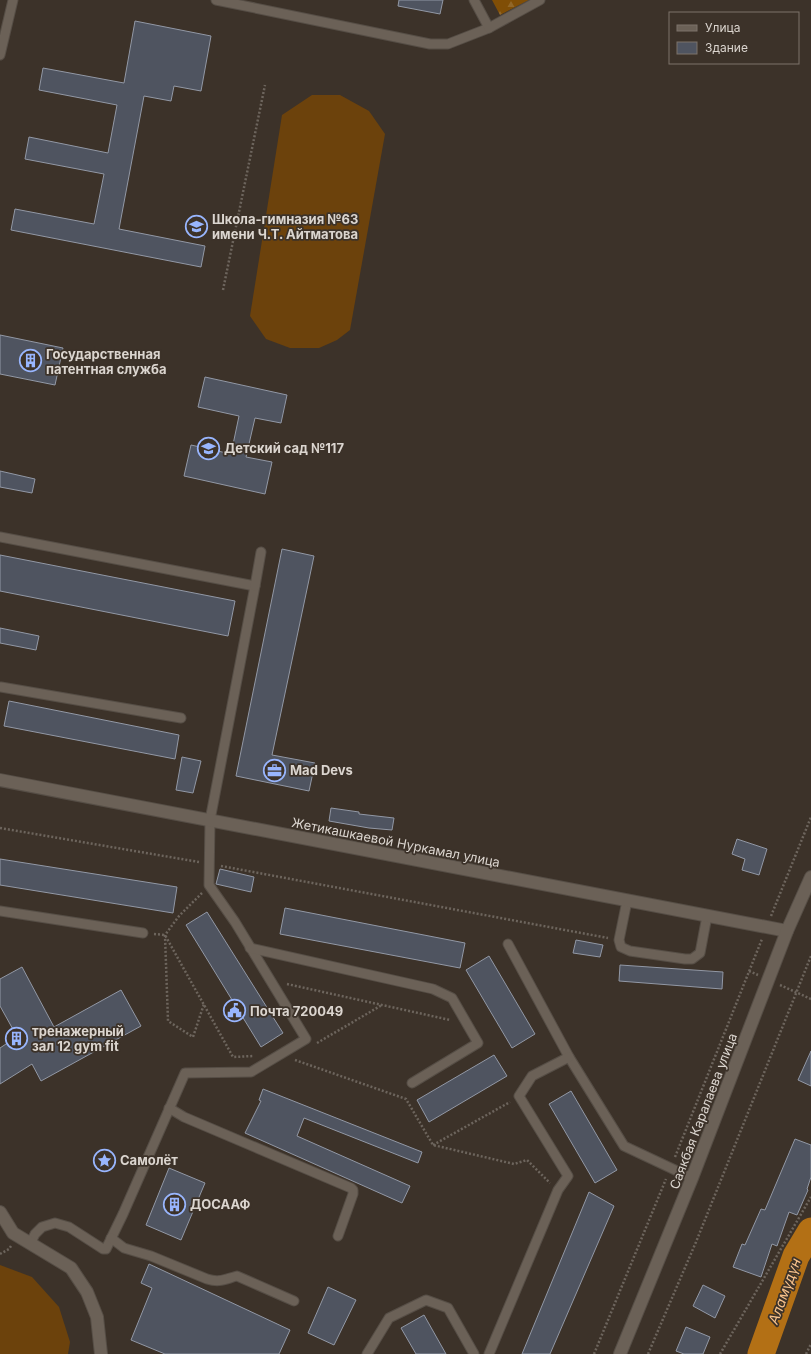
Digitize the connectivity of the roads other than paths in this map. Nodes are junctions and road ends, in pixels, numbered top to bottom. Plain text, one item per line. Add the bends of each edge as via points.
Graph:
1 (13, 0) edge
2 (216, 0) edge
3 (474, 0) edge
4 (540, 0) edge
5 (243, 3) edge
6 (489, 28) junction
7 (0, 55) edge
8 (0, 537) edge
9 (261, 552) dead end
10 (255, 586) junction
11 (0, 689) edge
12 (181, 718) dead end
13 (0, 780) edge
14 (210, 820) junction
15 (811, 877) edge
16 (627, 901) junction
17 (0, 911) edge
18 (707, 916) junction
19 (787, 931) junction
20 (143, 933) road end
21 (508, 944) dead end
22 (250, 948) junction
23 (569, 1057) junction
24 (412, 1083) dead end
25 (169, 1108) junction
26 (692, 1178) junction
27 (0, 1212) edge
28 (338, 1236) dead end
29 (111, 1238) junction
30 (30, 1244) junction
31 (294, 1301) dead end
32 (370, 1352) edge
33 (101, 1354) edge
34 (474, 1354) edge
35 (489, 1354) edge
36 (620, 1354) edge

1 - 7 lane
2 - 5 lane
3 - 6 lane
4 - 6 lane
5 - 6 lane via 430,44 448,44
8 - 10 lane
9 - 10 lane
10 - 14 lane
11 - 12 lane
13 - 14 street, Жетикашкаевой Нуркамал улица
14 - 16 street, Жетикашкаевой Нуркамал улица
14 - 22 lane via 209,885
15 - 19 street, Саякбая Каралаева улица
16 - 18 street, Жетикашкаевой Нуркамал улица
16 - 18 lane via 619,940 621,947 630,951 692,959 700,953
17 - 20 lane
18 - 19 street, Жетикашкаевой Нуркамал улица
19 - 26 street, Саякбая Каралаева улица
21 - 23 lane
22 - 24 lane via 433,989 452,998 478,1043
22 - 25 lane via 306,1039 251,1072 185,1072
23 - 26 lane via 624,1146
23 - 35 lane via 532,1076 519,1096 568,1176 558,1190
25 - 28 lane via 184,1117 351,1188 353,1194
25 - 29 lane
26 - 36 street, Саякбая Каралаева улица
27 - 30 street via 13,1233
29 - 30 lane via 104,1249 69,1227 55,1223 42,1227
29 - 31 lane via 124,1248 207,1279 216,1282 237,1276
30 - 33 street via 71,1268 87,1292 97,1317
32 - 34 lane via 389,1318 426,1300 448,1308

